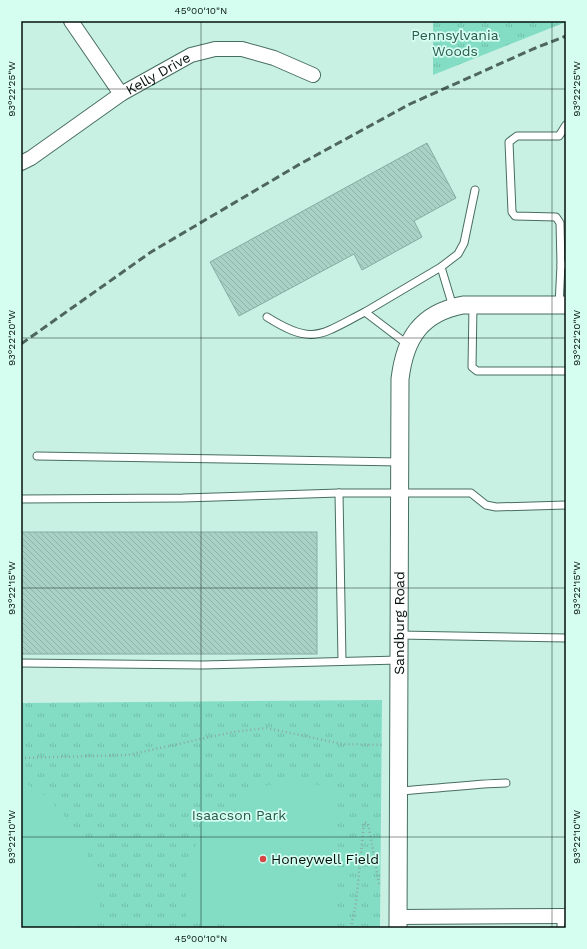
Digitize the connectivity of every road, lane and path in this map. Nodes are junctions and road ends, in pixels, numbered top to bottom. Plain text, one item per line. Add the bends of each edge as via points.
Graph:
1 (71, 21) edge
2 (313, 75) dead end
3 (121, 94) junction
4 (566, 125) edge
5 (21, 164) edge
6 (475, 190) dead end
7 (564, 265) edge
8 (441, 267) junction
9 (473, 305) junction
10 (563, 305) edge
11 (453, 307) junction
12 (365, 312) junction
13 (267, 317) dead end
14 (407, 344) junction
15 (566, 371) edge
16 (37, 456) dead end
17 (400, 462) junction
18 (339, 492) junction
19 (400, 494) junction
20 (21, 499) edge
21 (566, 505) edge
22 (399, 635) junction
23 (566, 638) edge
24 (399, 660) junction
25 (342, 661) junction
26 (21, 663) edge
27 (399, 746) junction
28 (21, 758) edge
29 (506, 783) dead end
30 (399, 791) junction
31 (379, 884) dead end
32 (563, 920) edge
33 (398, 922) edge
34 (351, 928) edge

1 - 3 street
2 - 3 street, Kelly Drive via 274,58 242,49 215,48 191,55
3 - 5 street, Kelly Drive
4 - 7 lane via 559,136 517,136 509,142 512,212 515,216 556,217 560,223
6 - 8 lane via 464,243 458,254
7 - 10 lane
8 - 11 lane
8 - 12 lane
9 - 10 street, Sandburg Road
9 - 11 street, Sandburg Road
9 - 15 lane via 472,367 477,371
11 - 14 street, Sandburg Road via 422,324
12 - 13 lane via 323,334 315,335 302,334
12 - 14 lane
14 - 17 street, Sandburg Road via 400,379
16 - 17 lane
17 - 19 street, Sandburg Road
18 - 19 lane
18 - 20 lane via 183,498
18 - 25 lane
19 - 21 lane via 471,493 486,505 496,507
19 - 22 street, Sandburg Road
22 - 23 lane
22 - 24 street, Sandburg Road
24 - 25 lane
24 - 27 street, Sandburg Road
25 - 26 lane via 202,665
27 - 28 path via 342,744 267,728 234,732 128,755
27 - 30 street, Sandburg Road
29 - 30 lane
30 - 33 street, Sandburg Road
31 - 34 path via 368,822 364,822
32 - 33 street

